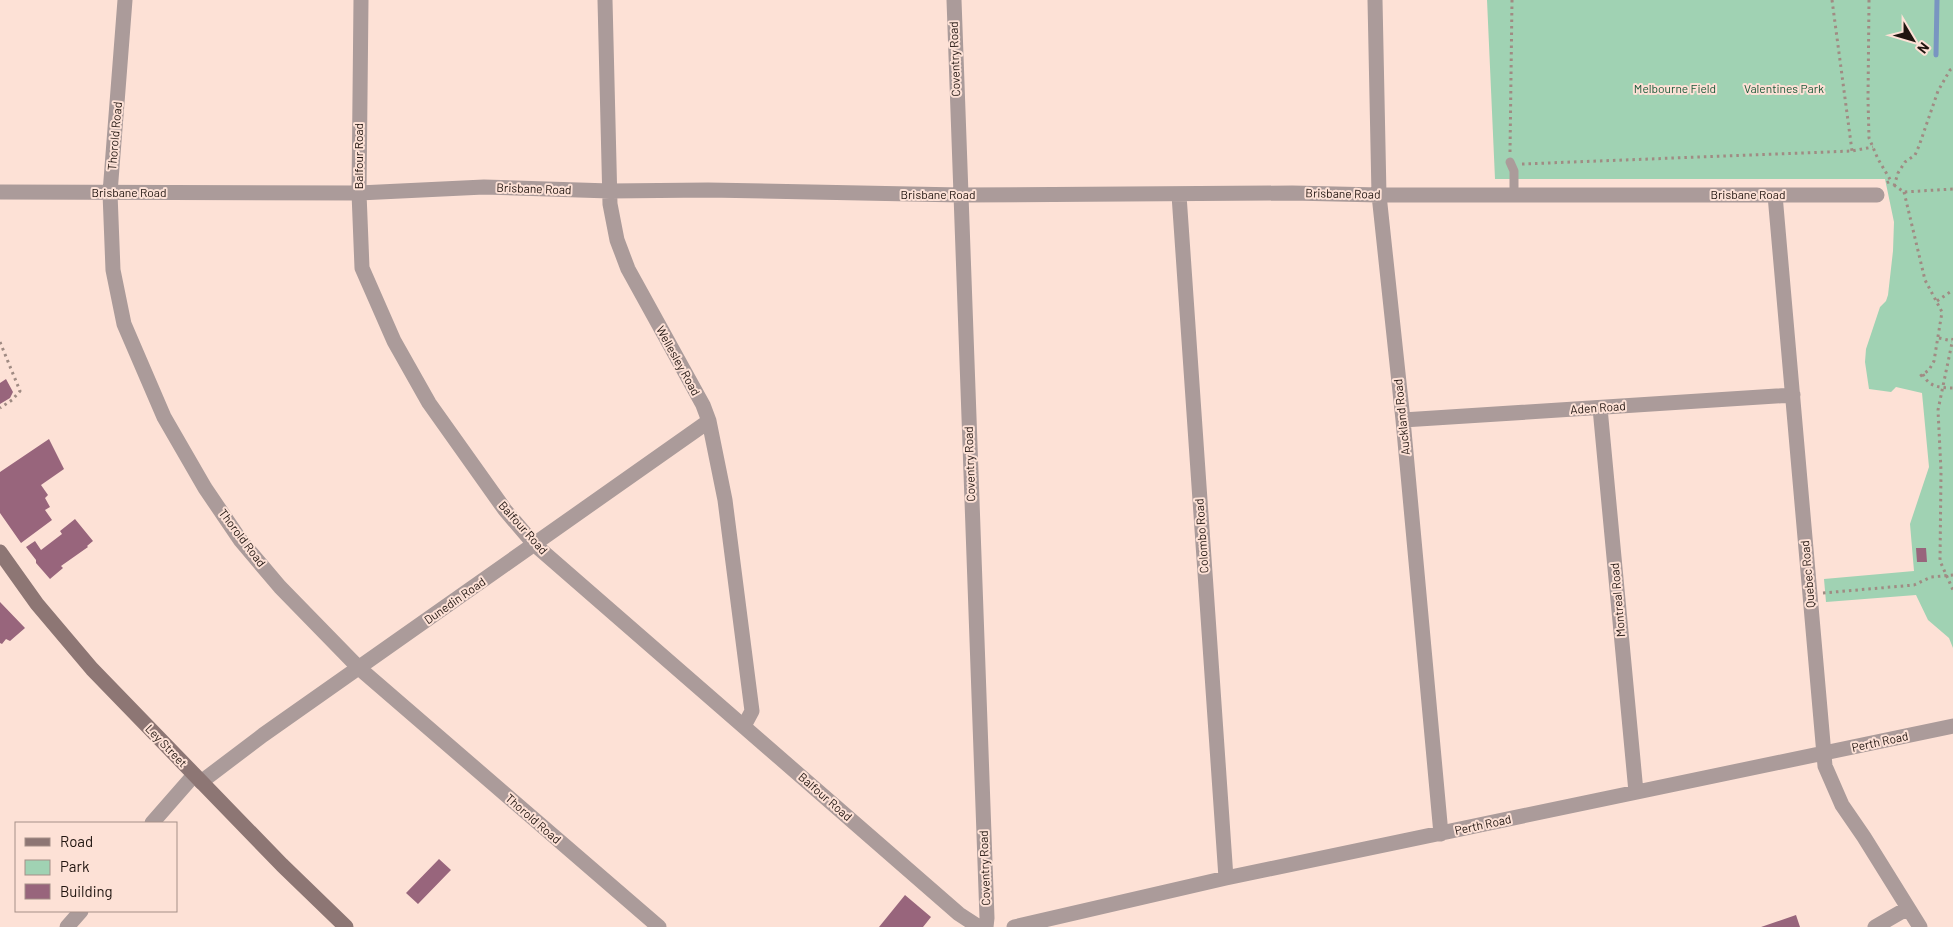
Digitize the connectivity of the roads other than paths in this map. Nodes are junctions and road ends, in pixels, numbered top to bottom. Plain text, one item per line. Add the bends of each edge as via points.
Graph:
1 (126, 0) edge
2 (361, 0) edge
3 (605, 0) edge
4 (954, 0) edge
5 (1375, 0) edge
6 (1510, 162) road end
7 (610, 191) junction
8 (0, 192) edge
9 (358, 192) junction
10 (110, 193) junction
11 (960, 195) junction
12 (1179, 195) junction
13 (1379, 195) junction
14 (1514, 195) junction
15 (1775, 195) junction
16 (1877, 195) road end
17 (1793, 396) junction
18 (1600, 408) junction
19 (709, 420) junction
20 (1403, 420) junction
21 (534, 544) junction
22 (0, 552) edge
23 (359, 668) junction
24 (744, 726) junction
25 (1953, 726) edge
26 (1825, 754) junction
27 (198, 778) junction
28 (1636, 792) junction
29 (153, 822) edge
30 (1441, 834) junction
31 (1226, 878) junction
32 (1908, 908) junction
33 (80, 912) edge
34 (67, 927) edge
35 (346, 927) edge
36 (659, 927) edge
37 (979, 927) edge
38 (986, 927) edge
39 (1014, 927) edge
40 (1875, 927) edge
41 (1920, 927) edge

1 - 10 street, Thorold Road
2 - 9 street, Balfour Road
3 - 7 street, Wellesley Road
4 - 11 street, Coventry Road
5 - 13 street, Auckland Road
6 - 14 lane via 1514,171
7 - 9 street, Brisbane Road via 484,187
7 - 11 street, Brisbane Road
7 - 19 street, Wellesley Road via 617,240 628,269
8 - 10 street, Brisbane Road
9 - 10 street, Brisbane Road
9 - 21 street, Balfour Road via 362,268 394,341 429,403 505,510
10 - 23 street, Thorold Road via 113,270 124,324 164,418 241,541
11 - 12 street, Brisbane Road
11 - 38 street, Coventry Road
12 - 13 street, Brisbane Road
12 - 31 street, Colombo Road
13 - 14 street, Brisbane Road
13 - 20 street, Auckland Road
14 - 15 street, Brisbane Road
15 - 16 street, Brisbane Road
15 - 17 street, Quebec Road
17 - 18 street, Aden Road
17 - 26 street, Quebec Road
18 - 20 street, Aden Road
18 - 28 street, Montreal Road
19 - 21 street, Dunedin Road
19 - 24 street, Wellesley Road via 725,500 752,712
20 - 30 street, Auckland Road
21 - 23 street, Dunedin Road
21 - 24 street, Balfour Road
22 - 27 street, Ley Street via 36,604 92,669
23 - 27 street, Dunedin Road
23 - 36 street, Thorold Road
24 - 37 street, Balfour Road via 945,902
25 - 26 street, Perth Road
26 - 28 street, Perth Road
26 - 32 street, Quebec Road via 1825,766 1842,805
27 - 29 street, Dunedin Road
27 - 35 street, Ley Street
28 - 30 street, Perth Road
30 - 31 street, Perth Road
31 - 39 street, Perth Road
32 - 40 street
32 - 41 street, Quebec Road
33 - 34 street

